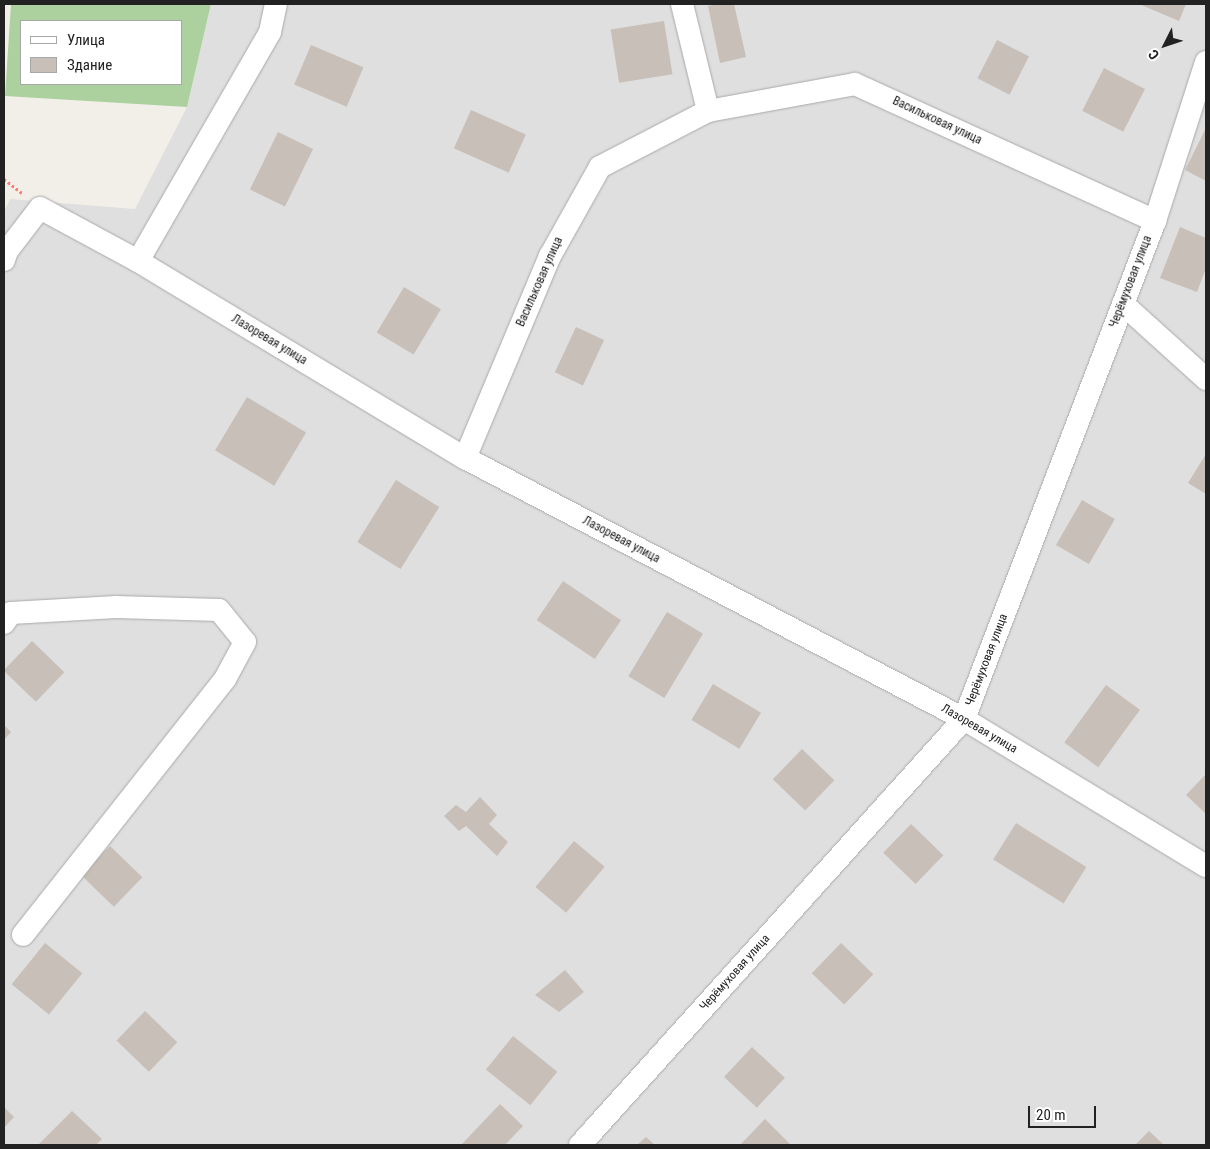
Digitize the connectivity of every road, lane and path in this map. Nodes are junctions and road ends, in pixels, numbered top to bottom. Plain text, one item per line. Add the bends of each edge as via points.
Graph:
1 (276, 4) edge
2 (682, 4) edge
3 (1206, 62) edge
4 (708, 111) junction
5 (1155, 221) junction
6 (4, 260) edge
7 (138, 261) junction
8 (1123, 304) junction
9 (1206, 378) edge
10 (465, 458) junction
11 (4, 623) edge
12 (964, 719) junction
13 (1206, 866) edge
14 (23, 935) dead end
15 (580, 1145) edge

1 - 7 street via 270,32
2 - 4 street
3 - 5 street, Черёмуховая улица
4 - 5 street, Васильковая улица via 855,84
4 - 10 street, Васильковая улица via 600,166 550,256
5 - 8 street, Черёмуховая улица
6 - 7 street, Лазоревая улица via 7,251 40,208
7 - 10 street, Лазоревая улица
8 - 9 street
8 - 12 street, Черёмуховая улица
10 - 12 street, Лазоревая улица
11 - 14 street via 11,613 116,607 219,610 245,642 225,679
12 - 13 street, Лазоревая улица
12 - 15 street, Черёмуховая улица

